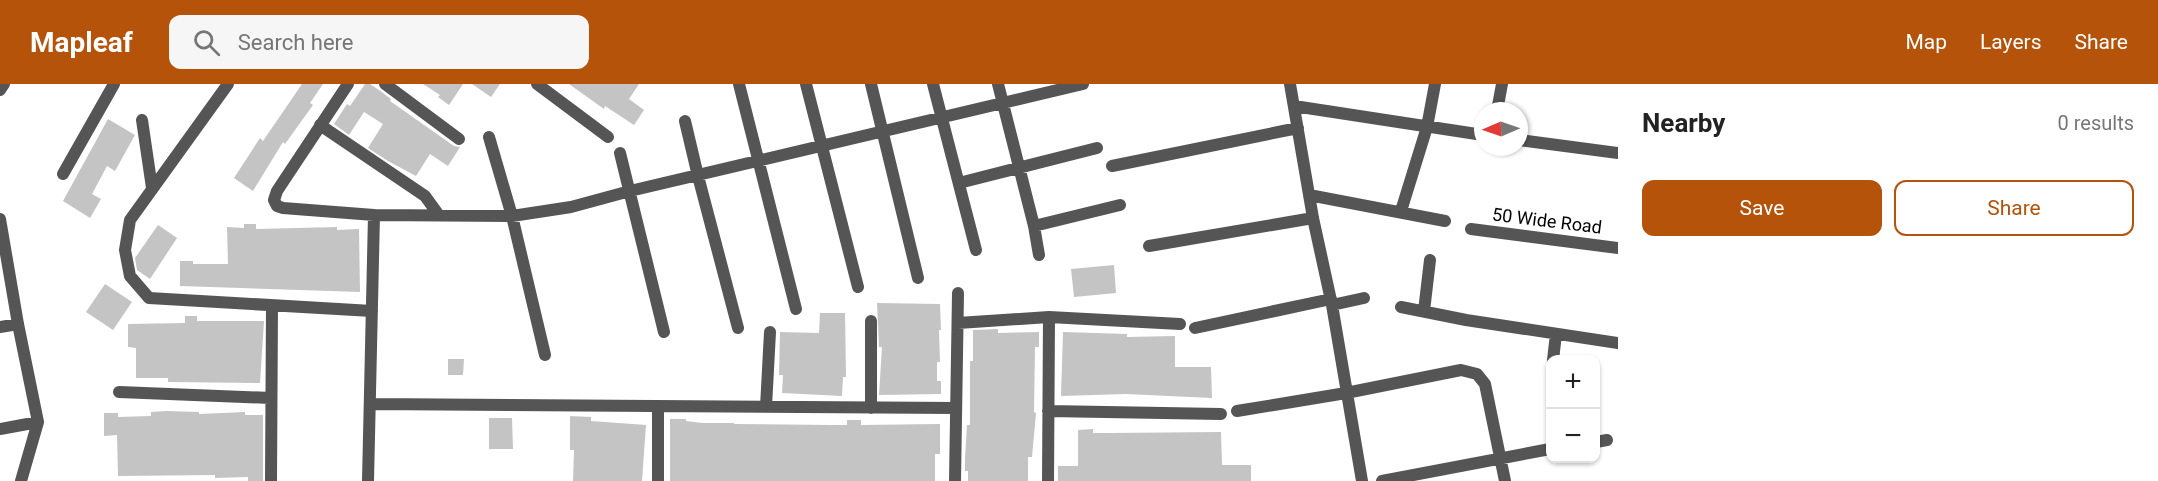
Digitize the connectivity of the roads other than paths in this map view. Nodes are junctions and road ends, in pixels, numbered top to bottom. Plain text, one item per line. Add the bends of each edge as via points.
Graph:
1 (4, 84) edge
2 (114, 84) edge
3 (228, 84) edge
4 (348, 84) edge
5 (385, 84) edge
6 (537, 84) edge
7 (739, 84) edge
8 (806, 84) edge
9 (871, 84) edge
10 (933, 84) edge
11 (998, 84) edge
12 (1083, 84) edge
13 (1290, 84) edge
14 (1436, 84) edge
15 (1502, 84) edge
16 (0, 90) edge
17 (1499, 102) edge
18 (1003, 103) junction
19 (1294, 106) junction
20 (941, 117) junction
21 (142, 120) dead end
22 (685, 121) dead end
23 (320, 125) junction
24 (1427, 127) junction
25 (1298, 128) junction
26 (883, 132) junction
27 (1474, 134) edge
28 (608, 136) dead end
29 (489, 137) dead end
30 (459, 139) dead end
31 (1528, 141) edge
32 (823, 146) junction
33 (1096, 147) dead end
34 (620, 153) dead end
35 (1618, 153) edge
36 (760, 161) junction
37 (1112, 166) dead end
38 (1019, 167) junction
39 (63, 174) dead end
40 (698, 176) junction
41 (958, 183) junction
42 (152, 188) junction
43 (630, 191) junction
44 (1309, 195) junction
45 (1120, 205) dead end
46 (1401, 211) junction
47 (438, 214) junction
48 (374, 215) junction
49 (512, 216) junction
50 (1313, 218) junction
51 (0, 219) edge
52 (1445, 221) dead end
53 (1034, 226) junction
54 (1471, 229) dead end
55 (1149, 246) dead end
56 (1618, 248) edge
57 (976, 249) dead end
58 (1039, 255) dead end
59 (1431, 260) dead end
60 (918, 278) dead end
61 (858, 287) dead end
62 (958, 293) dead end
63 (1364, 298) dead end
64 (1331, 302) junction
65 (272, 306) junction
66 (1401, 307) dead end
67 (796, 309) dead end
68 (372, 311) junction
69 (1424, 312) junction
70 (1050, 317) junction
71 (871, 321) dead end
72 (958, 323) junction
73 (18, 324) junction
74 (1180, 324) dead end
75 (0, 327) edge
76 (738, 328) dead end
77 (1195, 328) dead end
78 (664, 332) dead end
79 (770, 332) dead end
80 (1556, 334) junction
81 (1618, 344) edge
82 (545, 355) dead end
83 (1554, 355) edge
84 (119, 392) dead end
85 (1346, 393) junction
86 (270, 398) junction
87 (371, 404) junction
88 (658, 406) junction
89 (766, 407) junction
90 (871, 408) junction
91 (956, 408) junction
92 (1048, 411) junction
93 (1237, 411) dead end
94 (1221, 414) dead end
95 (38, 422) junction
96 (0, 429) edge
97 (1546, 450) edge
98 (1500, 458) junction
99 (21, 481) edge
100 (271, 481) edge
101 (368, 481) edge
102 (658, 481) edge
103 (955, 481) edge
104 (1048, 481) edge
105 (1362, 481) edge
106 (1382, 481) edge
107 (1505, 481) edge

1 - 16 street
2 - 39 street
3 - 42 street
4 - 23 street
5 - 30 street
6 - 28 street
7 - 36 street
8 - 32 street
9 - 26 street
10 - 20 street
11 - 18 street
12 - 18 street
13 - 19 street
14 - 24 street
15 - 17 street
18 - 20 street
18 - 38 street
19 - 24 street
19 - 25 street
20 - 26 street
20 - 41 street
21 - 42 street
22 - 40 street
23 - 47 street via 425,196
23 - 48 street via 274,196 277,206
24 - 27 street
24 - 46 street
25 - 37 street
25 - 44 street
26 - 32 street
26 - 60 street
29 - 49 street
31 - 35 street
32 - 36 street
32 - 61 street
33 - 38 street
34 - 43 street
36 - 40 street
36 - 67 street
38 - 41 street
38 - 53 street
40 - 43 street
40 - 76 street
41 - 57 street
42 - 65 street via 130,220 125,250 130,276 149,298
43 - 49 street via 571,207
43 - 78 street
44 - 46 street
44 - 50 street
45 - 53 street
46 - 52 street
47 - 48 street
47 - 49 street
48 - 68 street
49 - 82 street
50 - 55 street
50 - 64 street
51 - 73 street
53 - 58 street
54 - 56 street, 50 Wide Road
59 - 69 street
62 - 72 street
63 - 64 street
64 - 77 street
64 - 85 street
65 - 68 street
65 - 86 street
66 - 69 street
68 - 87 street
69 - 80 street
70 - 72 street
70 - 74 street
70 - 92 street
71 - 90 street
72 - 91 street
73 - 75 street
73 - 95 street
79 - 89 street
80 - 81 street
80 - 83 street
84 - 86 street
85 - 93 street
85 - 98 street via 1461,370 1477,374 1485,384
85 - 105 street
86 - 100 street
87 - 88 street
87 - 101 street
88 - 89 street
88 - 102 street
89 - 90 street
90 - 91 street
91 - 103 street
92 - 94 street
92 - 104 street
95 - 96 street
95 - 99 street
97 - 98 street
98 - 106 street
98 - 107 street

